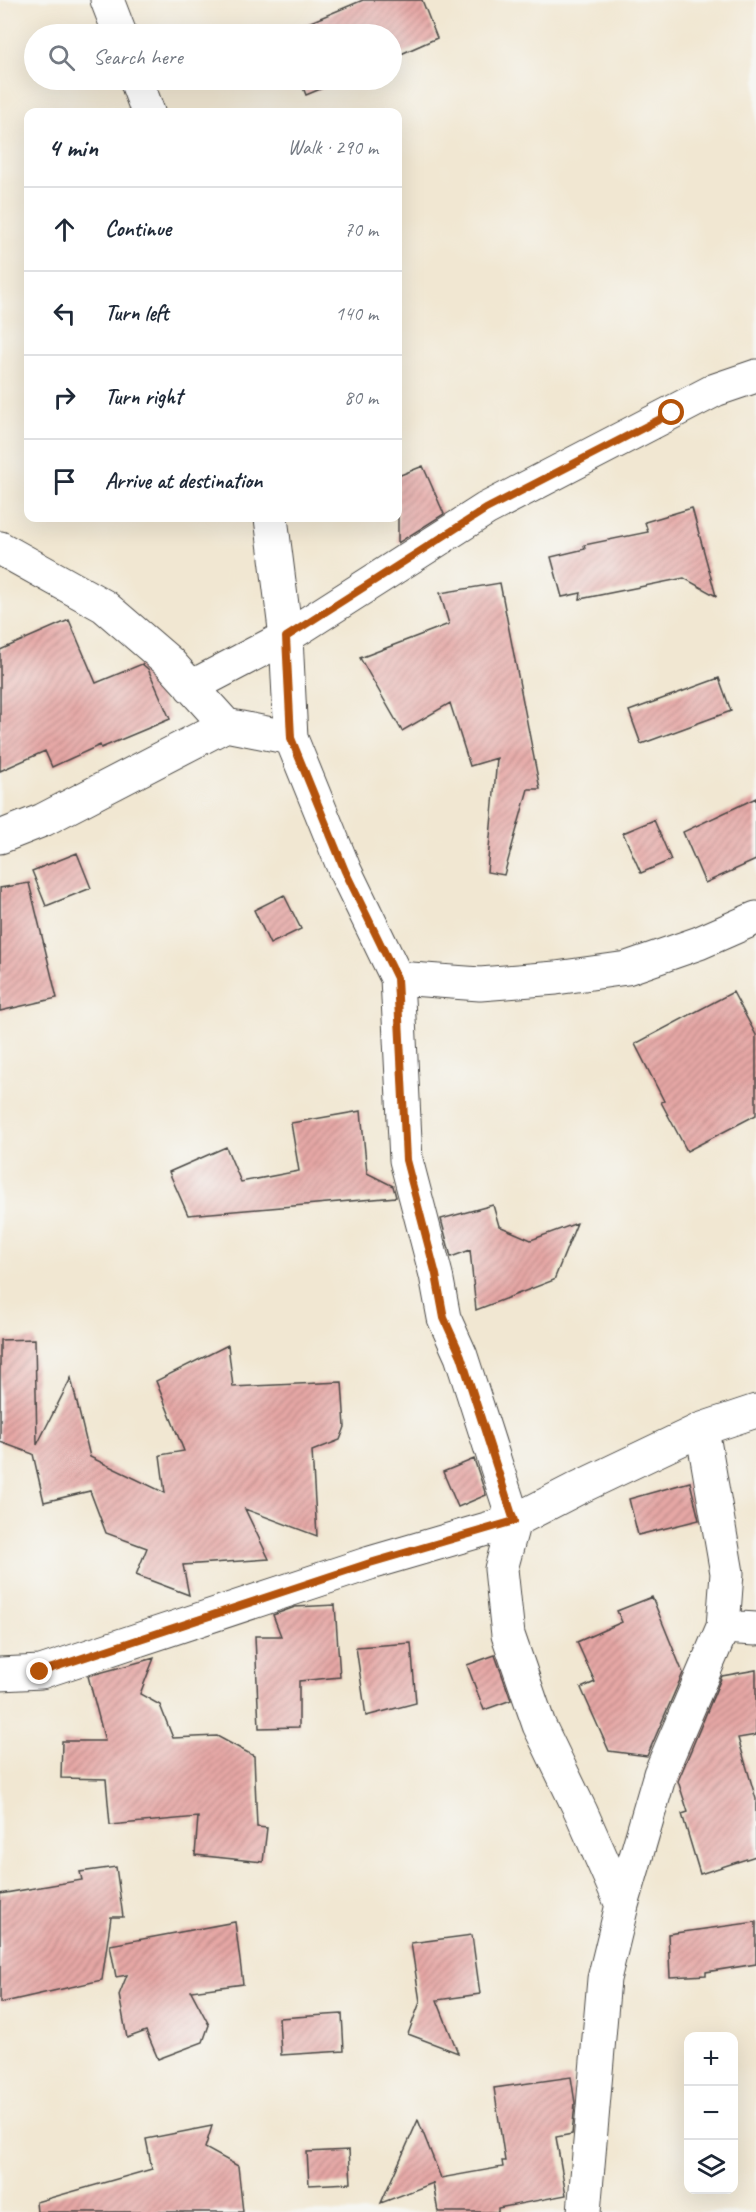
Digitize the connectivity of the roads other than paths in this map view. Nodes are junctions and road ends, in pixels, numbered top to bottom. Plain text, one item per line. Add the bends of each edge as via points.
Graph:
1 (107, 0) edge
2 (116, 24) edge
3 (140, 90) edge
4 (146, 108) edge
5 (756, 376) edge
6 (272, 522) edge
7 (0, 548) edge
8 (286, 637) junction
9 (191, 687) junction
10 (226, 725) junction
11 (291, 738) junction
12 (0, 837) edge
13 (756, 918) edge
14 (397, 978) junction
15 (756, 1411) edge
16 (702, 1429) junction
17 (514, 1521) junction
18 (723, 1627) junction
19 (756, 1629) edge
20 (0, 1674) edge
21 (622, 1905) junction
22 (584, 2212) edge

1 - 2 street
3 - 4 street
5 - 8 street via 715,390 486,509
6 - 8 street
7 - 9 street via 104,606 169,662
8 - 9 street
8 - 11 street
9 - 10 street
10 - 11 street
10 - 12 street via 42,820
11 - 14 street via 345,871
13 - 14 street via 627,968 480,984
14 - 17 street via 406,1160 444,1318 461,1356
15 - 16 street
16 - 17 street
16 - 18 street via 727,1573
17 - 20 street via 370,1563 40,1672
17 - 21 street via 501,1569 508,1635 539,1725
18 - 19 street
18 - 21 street via 660,1774
21 - 22 street via 604,1979

